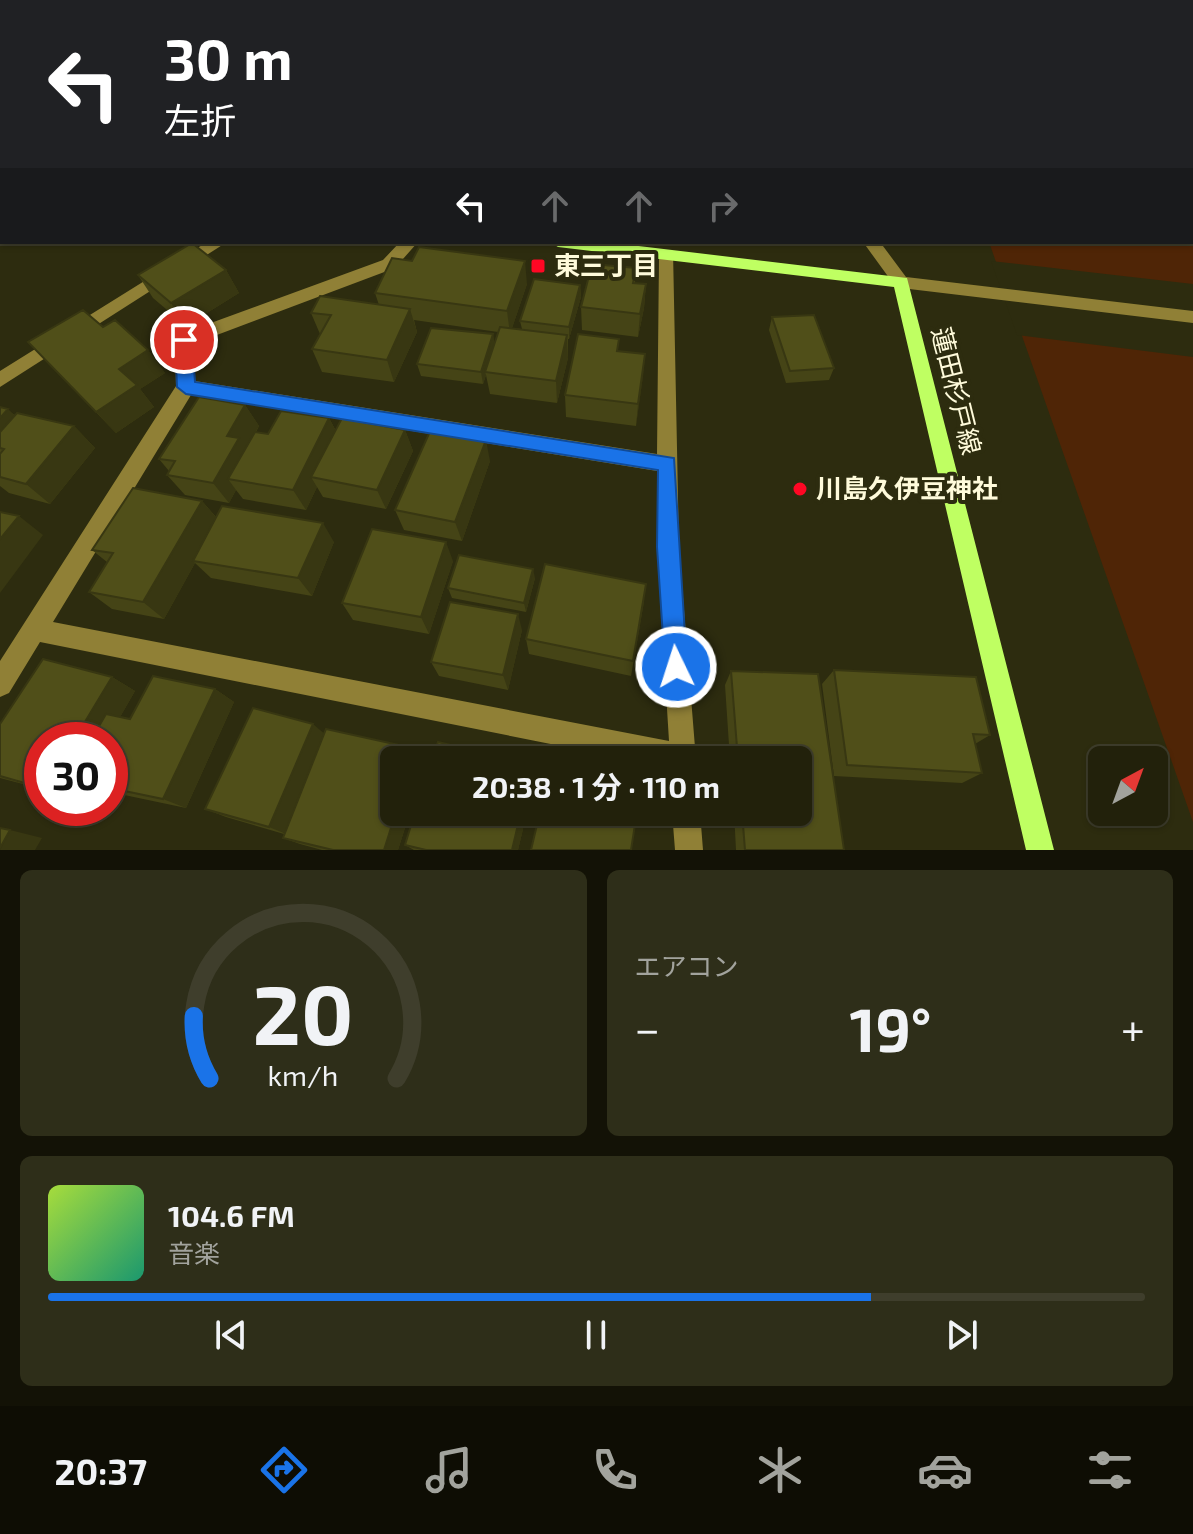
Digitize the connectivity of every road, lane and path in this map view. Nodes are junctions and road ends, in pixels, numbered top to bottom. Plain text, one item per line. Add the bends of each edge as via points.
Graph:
1 (216, 244) edge
2 (408, 244) edge
3 (575, 244) edge
4 (872, 244) edge
5 (667, 255) junction
6 (901, 282) junction
7 (1193, 317) edge
8 (0, 380) edge
9 (186, 387) junction
10 (667, 464) junction
11 (36, 630) junction
12 (0, 684) edge
13 (622, 746) edge
14 (682, 746) edge
15 (687, 826) edge
16 (689, 850) edge
17 (1040, 850) edge

1 - 8 street
2 - 9 street via 389,264 184,340
3 - 5 main road
4 - 6 street
5 - 6 main road
5 - 10 street
6 - 7 street
6 - 17 main road, 蓮田杉戸線
9 - 10 street
9 - 11 street
10 - 14 street
11 - 12 street
11 - 13 street
15 - 16 street

